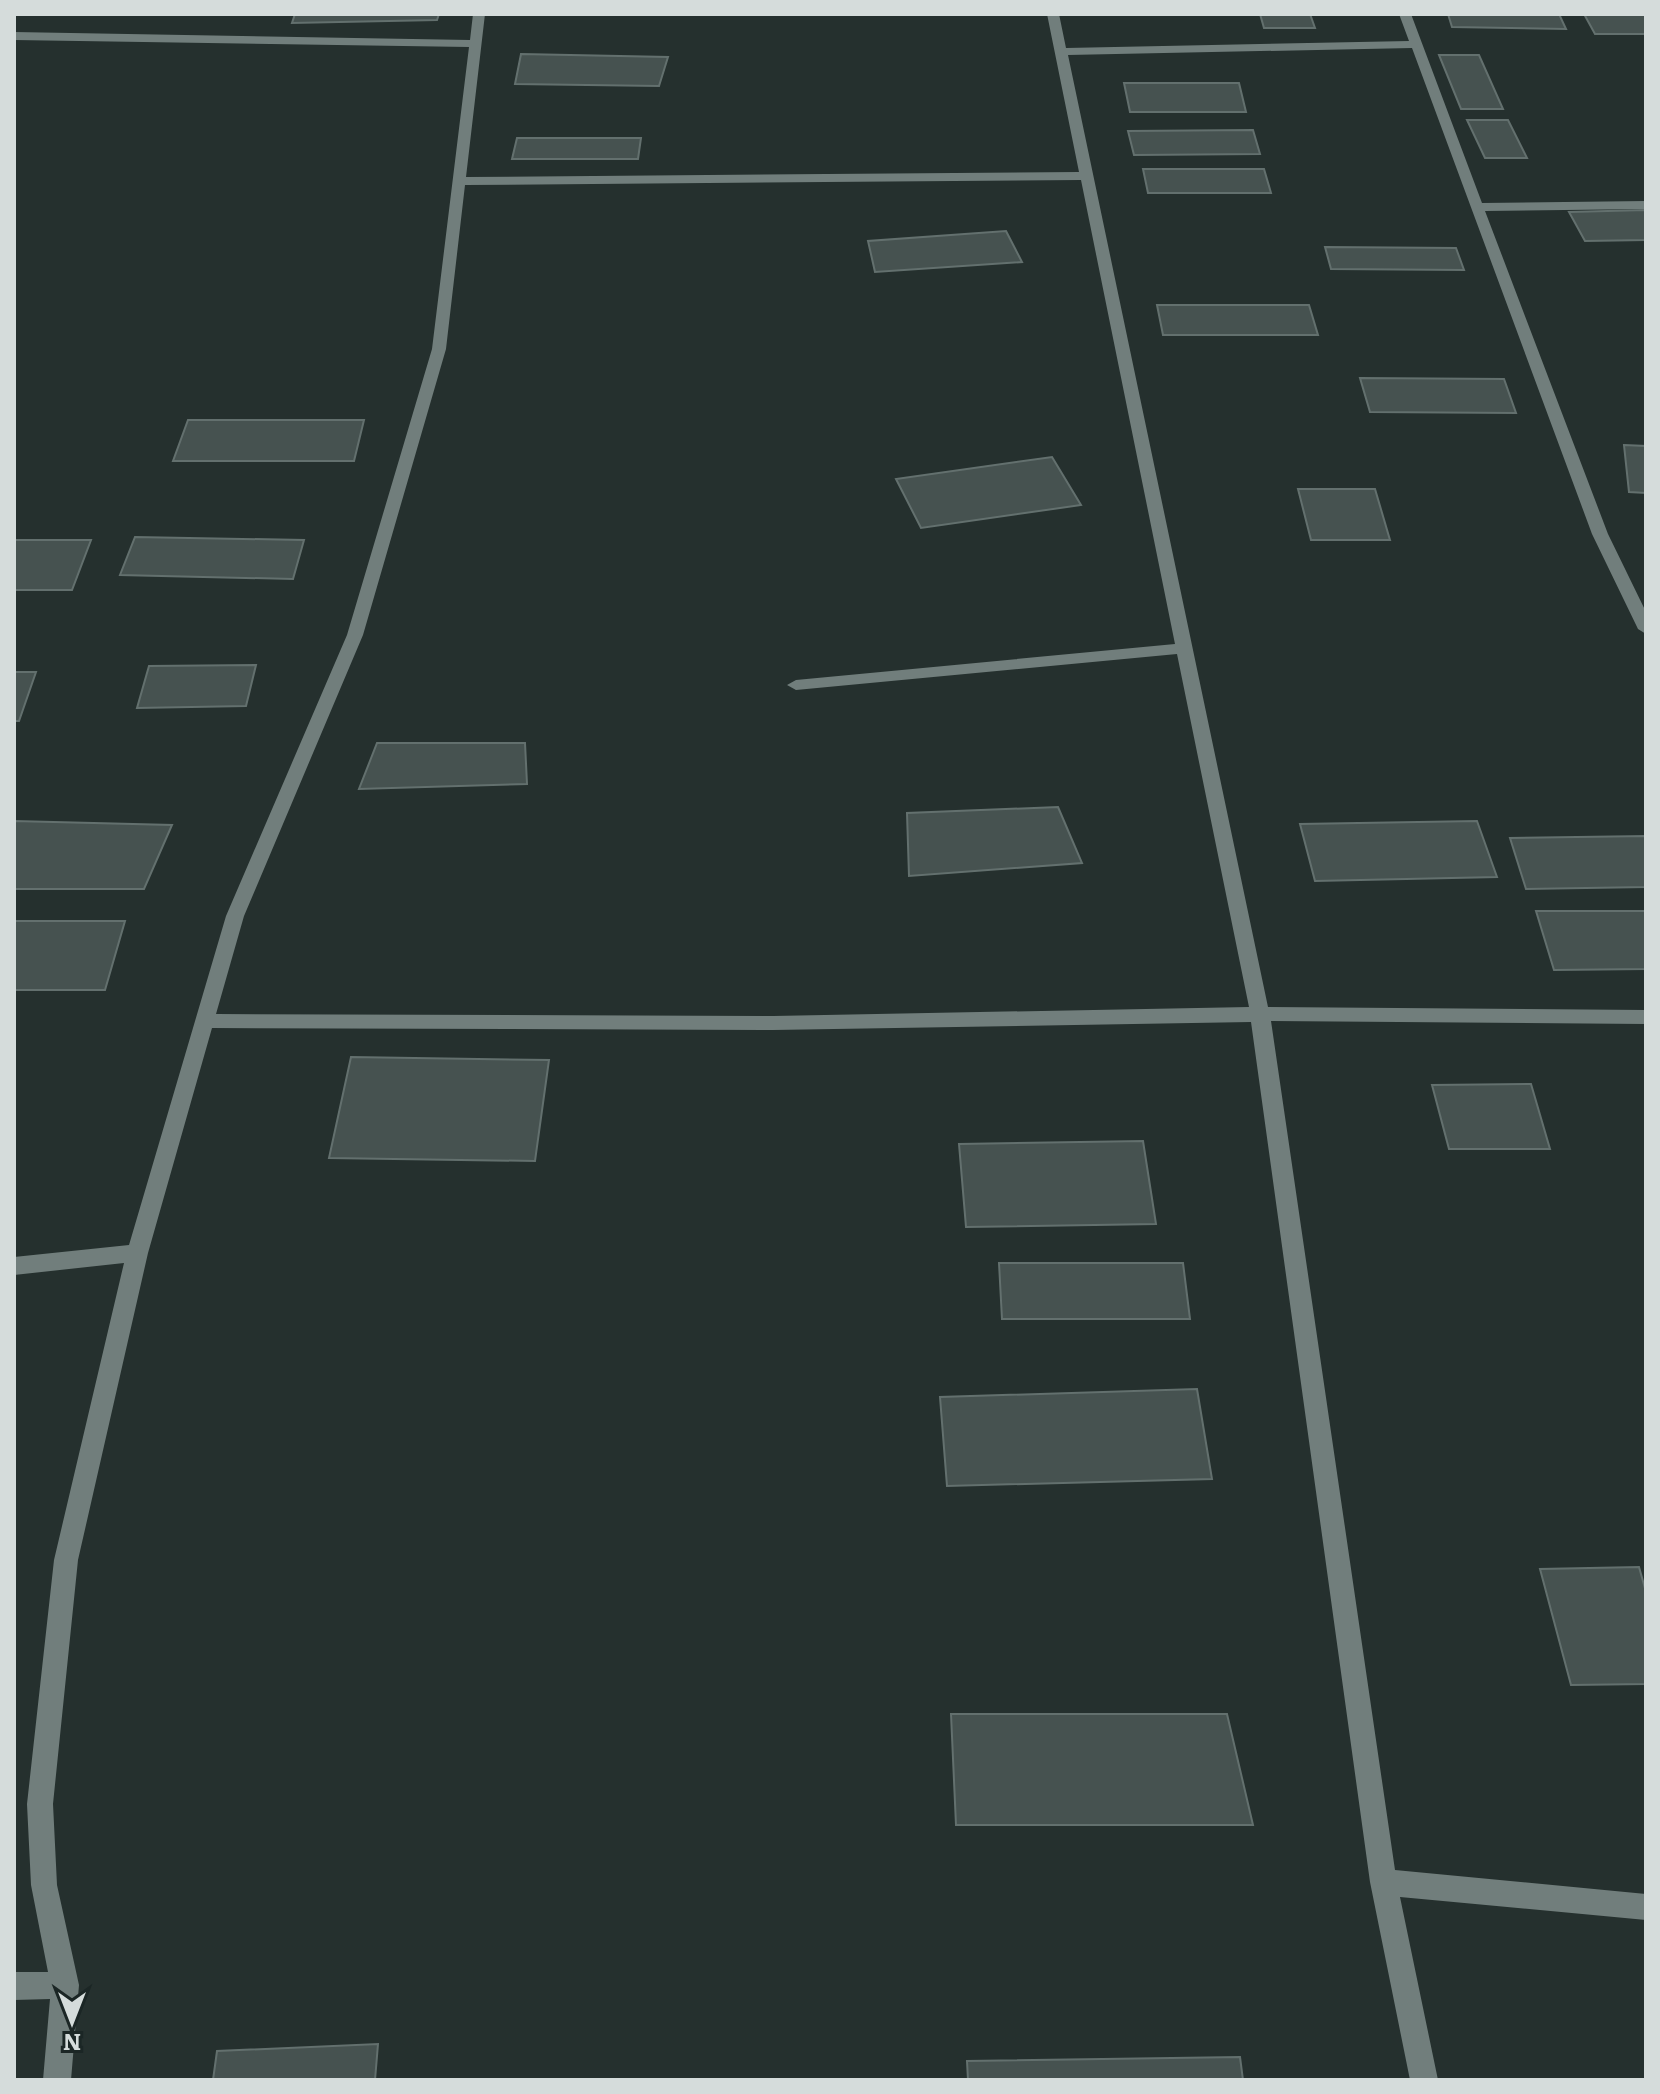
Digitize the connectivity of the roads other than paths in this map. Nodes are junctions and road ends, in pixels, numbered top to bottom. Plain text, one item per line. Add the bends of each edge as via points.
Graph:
1 (479, 14) edge
2 (1053, 14) edge
3 (1405, 14) edge
4 (14, 36) edge
5 (475, 44) junction
6 (1415, 44) junction
7 (1061, 52) junction
8 (1087, 176) junction
9 (459, 181) junction
10 (1646, 205) edge
11 (1478, 207) junction
12 (1646, 629) edge
13 (1184, 648) junction
14 (796, 685) dead end
15 (1260, 1014) junction
16 (1646, 1017) edge
17 (205, 1021) junction
18 (137, 1253) junction
19 (14, 1266) edge
20 (1383, 1882) junction
21 (1646, 1907) edge
22 (65, 1985) junction
23 (14, 1986) edge
24 (57, 2080) edge
25 (1424, 2080) edge

1 - 5 street
2 - 7 street
3 - 6 street
4 - 5 street
5 - 9 street
6 - 7 street
6 - 11 street
7 - 8 street
8 - 9 street
8 - 13 street
9 - 17 street via 439,349 355,635 235,916
10 - 11 street
11 - 12 street via 1600,534
13 - 14 street
13 - 15 street
15 - 16 street
15 - 17 street via 773,1023
15 - 20 street
17 - 18 street
18 - 19 street
18 - 22 street via 66,1560 40,1804 44,1885
20 - 21 street
20 - 25 street
22 - 23 street
22 - 24 street

